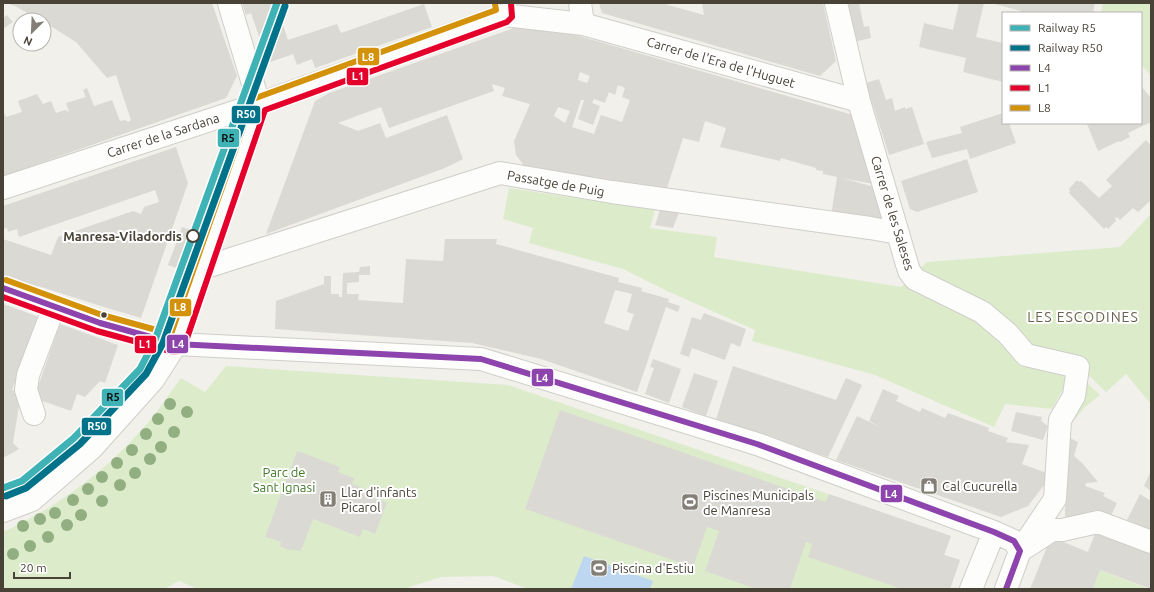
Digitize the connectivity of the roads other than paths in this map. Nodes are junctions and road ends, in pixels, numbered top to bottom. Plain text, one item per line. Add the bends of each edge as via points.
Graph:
1 (229, 3) edge
2 (836, 3) edge
3 (503, 9) edge
4 (581, 13) edge
5 (859, 101) junction
6 (259, 104) junction
7 (3, 188) edge
8 (898, 233) junction
9 (203, 268) junction
10 (3, 288) edge
11 (54, 307) junction
12 (176, 344) junction
13 (34, 414) dead end
14 (3, 511) edge
15 (994, 532) junction
16 (1151, 542) edge
17 (1020, 551) junction
18 (972, 589) edge
19 (1006, 589) edge

1 - 6 street
2 - 5 street, Carrer de les Saleses
3 - 4 street, Carrer de l'Era de l'Huguet
3 - 6 street, Carrer de la Sardana
4 - 5 street, Carrer de l'Era de l'Huguet
5 - 8 street, Carrer de les Saleses
6 - 7 street, Carrer de la Sardana
6 - 9 street
8 - 9 street, Passatge de Puig via 612,192 500,173
8 - 17 street, Carrer de les Saleses via 909,271 915,279 982,312 1008,334 1026,355 1078,367 1074,396 1060,420 1055,499
9 - 12 street
10 - 11 street
11 - 12 street via 135,334
11 - 13 street via 28,375 26,390
12 - 14 street via 153,380 92,448 32,500
12 - 15 street via 481,359 757,444
15 - 17 street via 1014,541
15 - 18 street
16 - 17 street via 1098,522 1052,530
17 - 19 street

